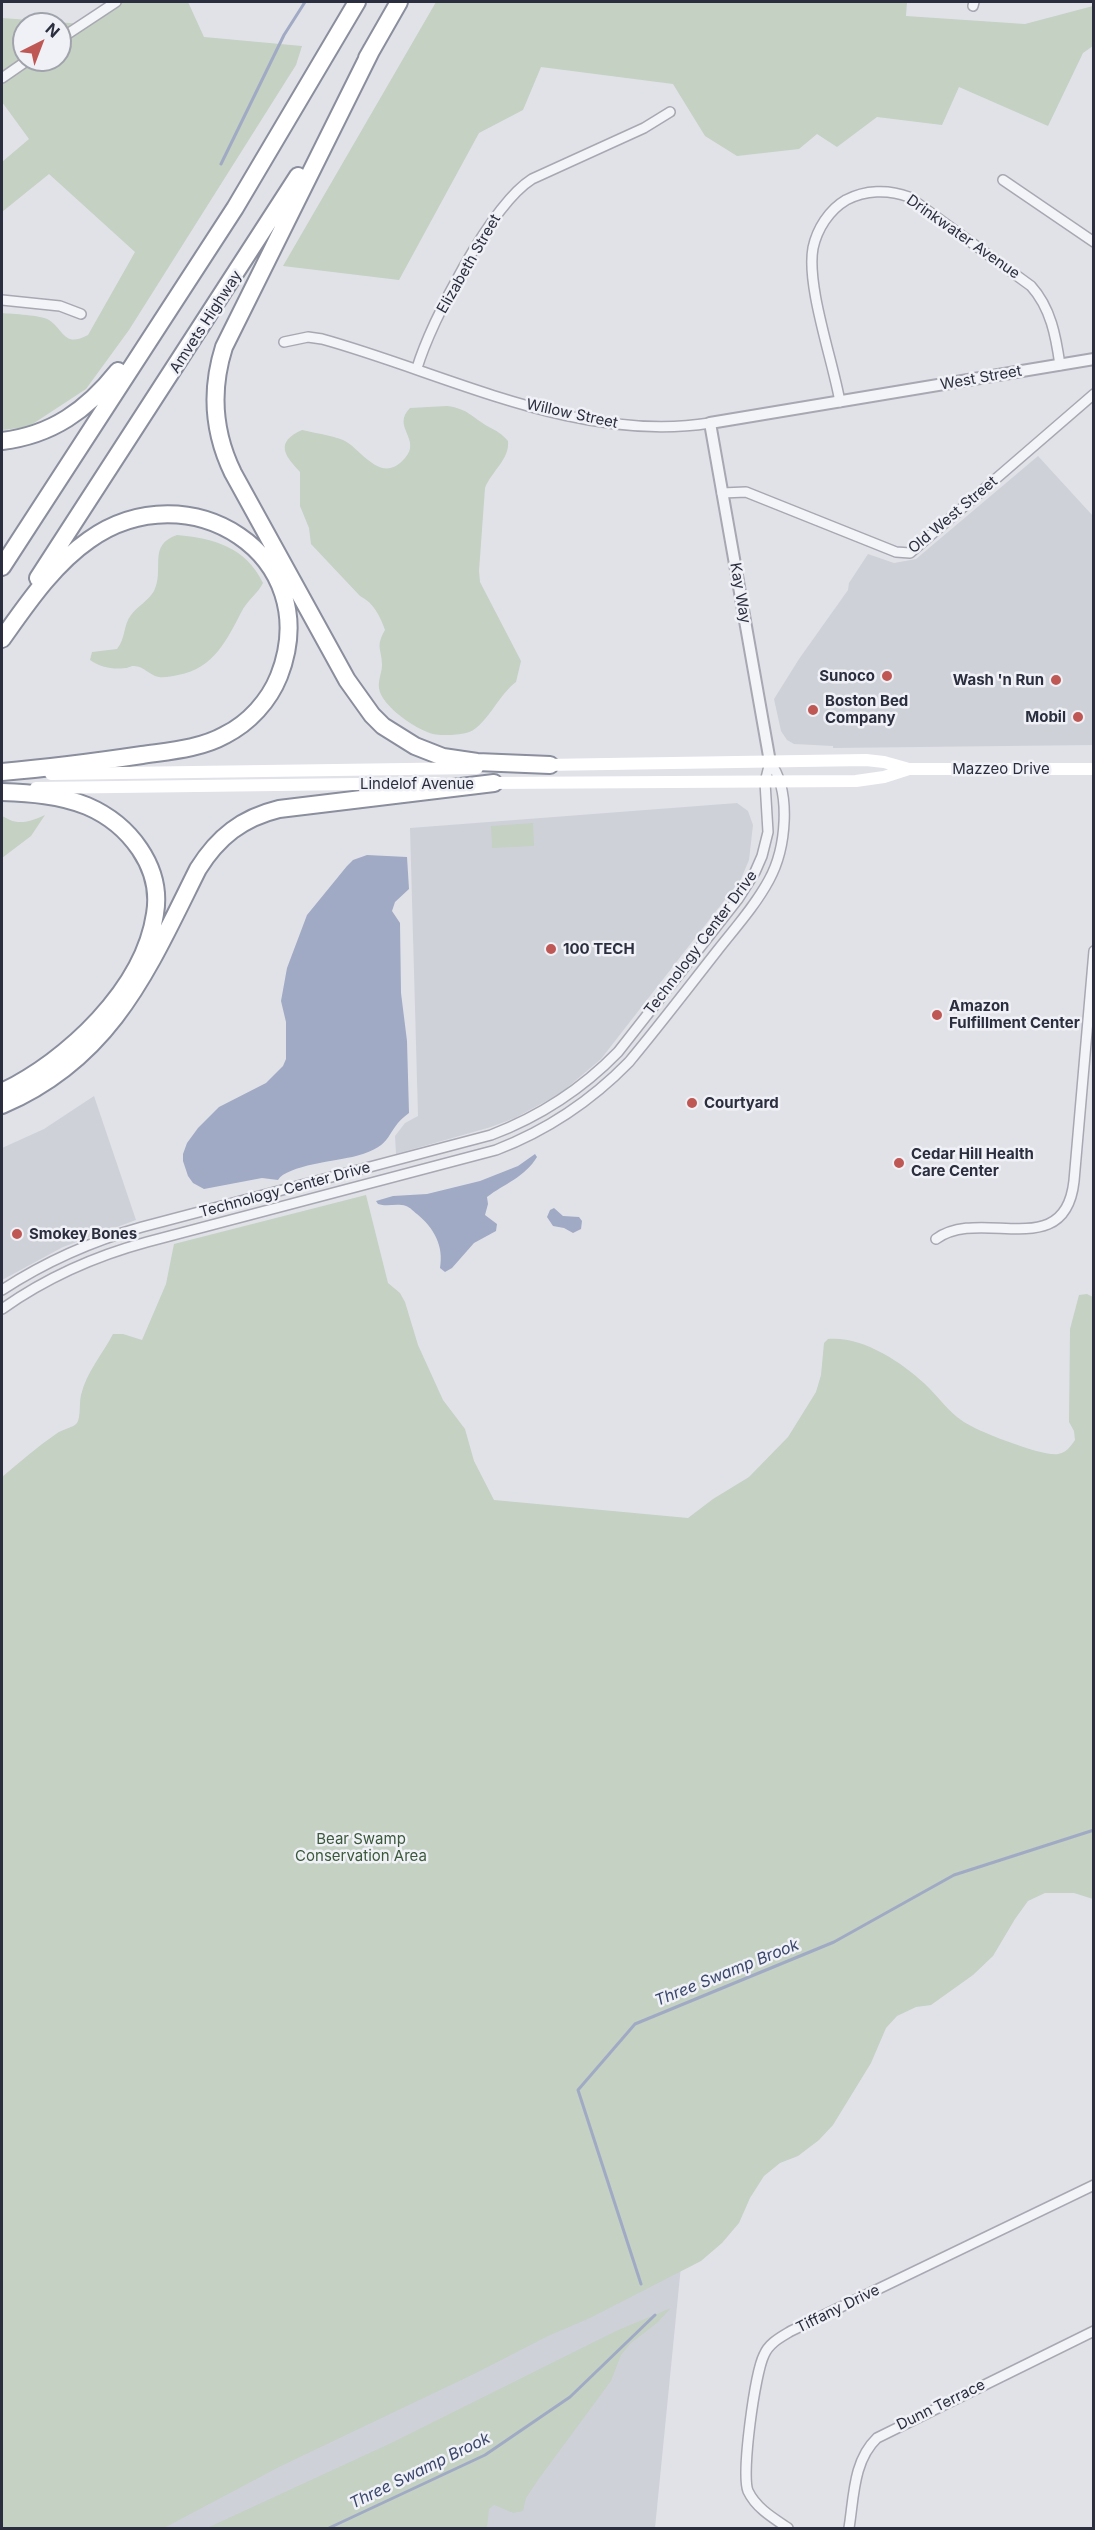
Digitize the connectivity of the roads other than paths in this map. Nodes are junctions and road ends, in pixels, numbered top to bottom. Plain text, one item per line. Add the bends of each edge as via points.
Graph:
1 (116, 2) edge
2 (357, 2) edge
3 (399, 2) edge
4 (72, 31) edge
5 (372, 49) junction
6 (670, 112) dead end
7 (1003, 180) dead end
8 (1094, 242) edge
9 (205, 254) junction
10 (2, 300) edge
11 (81, 314) dead end
12 (285, 342) dead end
13 (1094, 359) edge
14 (1060, 365) junction
15 (417, 368) junction
16 (1094, 394) edge
17 (868, 398) joint
18 (840, 402) junction
19 (710, 423) junction
20 (2, 441) edge
21 (722, 493) junction
22 (2, 567) edge
23 (2, 637) edge
24 (825, 760) joint
25 (770, 762) junction
26 (550, 765) junction
27 (909, 769) junction
28 (1094, 769) edge
29 (2, 773) edge
30 (781, 781) junction
31 (832, 781) joint
32 (765, 782) junction
33 (494, 783) junction
34 (2, 790) edge
35 (1094, 951) edge
36 (2, 1092) edge
37 (2, 1105) edge
38 (936, 1239) dead end
39 (2, 1290) edge
40 (2, 1309) edge
41 (1094, 2185) edge
42 (1094, 2331) edge
43 (788, 2529) edge
44 (849, 2529) edge

1 - 4 street
2 - 9 highway
3 - 5 highway, Amvets Highway
5 - 23 highway, Amvets Highway via 252,249
5 - 26 highway via 224,347 214,404 219,437 233,473 347,681 372,715 401,739 443,757
6 - 15 street, Elizabeth Street via 644,128 532,178 519,189 468,260 427,338
7 - 8 street
9 - 20 highway via 112,378 86,406 40,433
9 - 22 highway
10 - 11 street via 60,306
12 - 15 street, Willow Street via 308,337 322,339
13 - 14 street, West Street
14 - 17 street, West Street
14 - 18 street, Drinkwater Avenue via 1049,315 1031,286 909,197 869,192 831,212 813,249 815,291
15 - 19 street, Willow Street via 562,415 648,427
16 - 21 street, Old West Street via 907,554 746,492
17 - 18 street, Willow Street
18 - 19 street, Willow Street
19 - 21 street, Kay Way
21 - 25 street, Kay Way
23 - 29 highway via 47,580 88,540 134,519 170,513 205,518 255,548 274,575 288,623 287,648 274,686 256,712 226,735 166,752
24 - 25 main road, Lindelof Avenue
24 - 27 main road, Mazzeo Drive via 884,762
25 - 26 main road, Lindelof Avenue
25 - 30 street, Technology Center Drive
25 - 32 street, Technology Center Drive
26 - 29 main road, Lindelof Avenue
27 - 28 main road, Mazzeo Drive
27 - 31 main road, Mazzeo Drive via 875,778
30 - 31 main road, Lindelof Avenue
30 - 32 main road, Lindelof Avenue
30 - 40 street, Technology Center Drive via 783,834 769,879 629,1062 576,1109 541,1131 496,1150 105,1255 60,1274
32 - 33 main road, Lindelof Avenue
32 - 39 street, Technology Center Drive via 768,832 750,882 624,1045 568,1096 533,1118 491,1135 100,1240 53,1260
33 - 34 main road, Lindelof Avenue
33 - 37 highway via 279,809 258,815 229,832 209,851 198,869 140,984 121,1011 72,1063
34 - 36 highway via 72,801 114,822 145,858 156,899 146,943 111,1004 64,1053
35 - 38 street via 1074,1181 1068,1205 1054,1222 1038,1228 961,1227
41 - 43 street, Tiffany Drive via 791,2331 769,2346 758,2375 746,2483 759,2506
42 - 44 street, Dunn Terrace via 877,2438 859,2463

